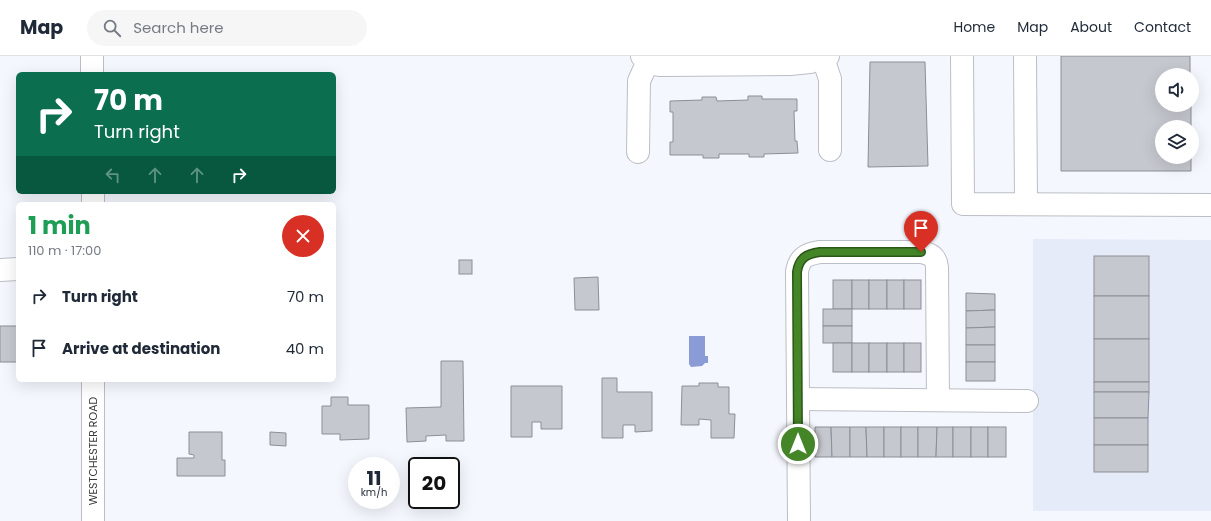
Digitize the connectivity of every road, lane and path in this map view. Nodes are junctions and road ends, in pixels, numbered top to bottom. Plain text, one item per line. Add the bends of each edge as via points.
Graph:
1 (92, 56) edge
2 (962, 56) edge
3 (1026, 56) edge
4 (826, 57) edge
5 (645, 58) edge
6 (92, 72) edge
7 (830, 150) dead end
8 (638, 152) dead end
9 (1026, 203) junction
10 (1211, 205) edge
11 (16, 269) edge
12 (0, 270) edge
13 (93, 382) edge
14 (798, 399) junction
15 (938, 400) junction
16 (1027, 401) dead end
17 (93, 521) edge
18 (799, 521) edge

1 - 6 street
2 - 9 street via 963,204
3 - 9 street
4 - 5 street via 790,64 654,64
4 - 7 street via 830,79
5 - 8 street via 639,81
9 - 10 street
11 - 12 street
13 - 17 street, WESTCHESTER ROAD
14 - 15 street
14 - 15 street via 797,272 802,258 820,252 921,252 934,256 937,268
14 - 18 street
15 - 16 street

